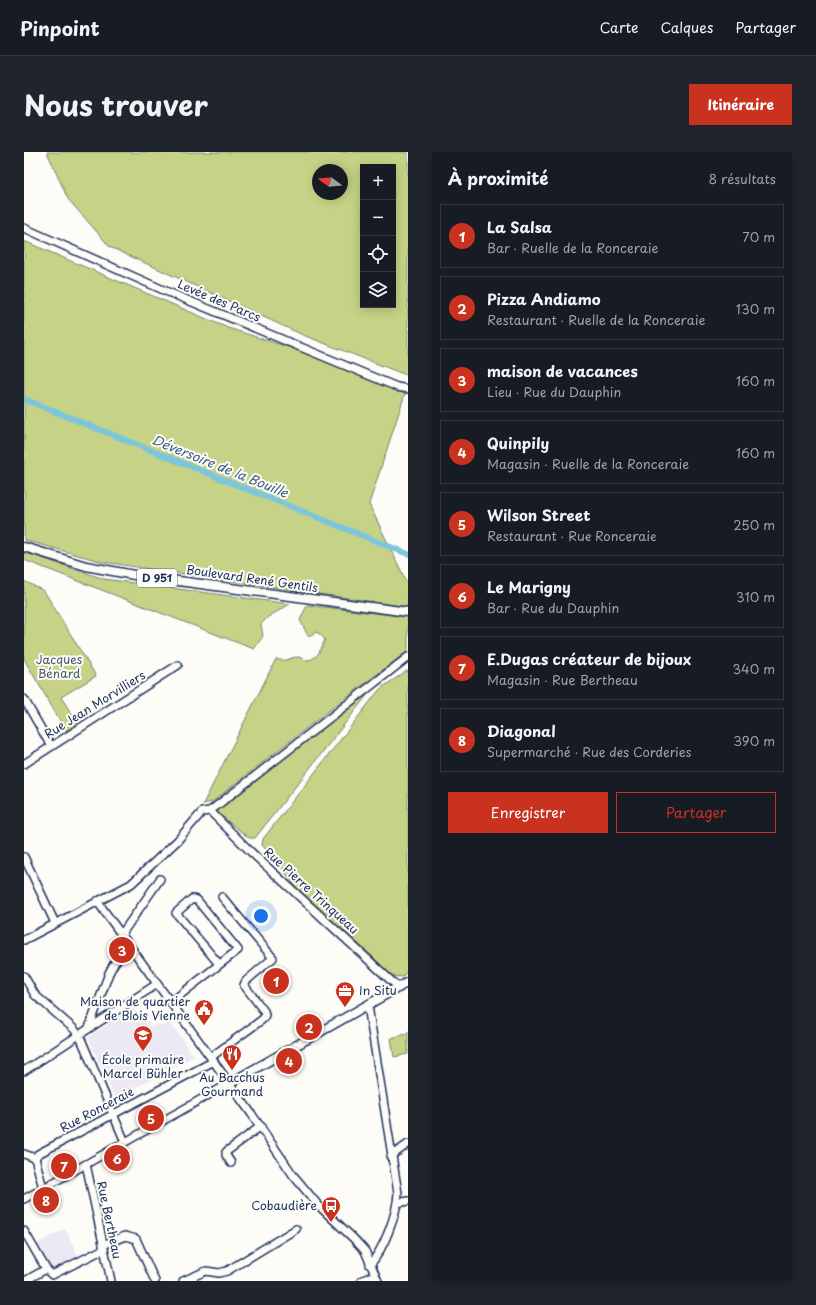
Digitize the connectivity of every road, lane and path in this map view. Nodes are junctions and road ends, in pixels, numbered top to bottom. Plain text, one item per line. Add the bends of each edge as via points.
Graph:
1 (24, 228) edge
2 (408, 389) edge
3 (24, 547) edge
4 (408, 612) edge
5 (408, 657) edge
6 (178, 665) dead end
7 (24, 699) edge
8 (51, 746) junction
9 (24, 764) edge
10 (210, 811) junction
11 (24, 857) edge
12 (160, 879) dead end
13 (222, 897) dead end
14 (97, 901) junction
15 (56, 923) junction
16 (121, 935) junction
17 (24, 940) edge
18 (130, 948) junction
19 (219, 964) junction
20 (24, 976) edge
21 (408, 982) edge
22 (157, 984) junction
23 (399, 988) junction
24 (170, 1002) junction
25 (368, 1006) junction
26 (89, 1028) junction
27 (79, 1035) junction
28 (212, 1059) junction
29 (24, 1071) edge
30 (230, 1083) junction
31 (114, 1114) junction
32 (261, 1126) junction
33 (125, 1142) junction
34 (408, 1144) edge
35 (24, 1154) edge
36 (391, 1156) junction
37 (35, 1158) junction
38 (231, 1163) dead end
39 (86, 1164) junction
40 (42, 1188) junction
41 (24, 1199) edge
42 (408, 1201) edge
43 (397, 1203) junction
44 (296, 1229) dead end
45 (24, 1230) edge
46 (104, 1247) junction
47 (370, 1265) junction
48 (46, 1269) junction
49 (376, 1278) edge
50 (25, 1281) edge
51 (111, 1281) edge
52 (155, 1281) edge
53 (183, 1281) edge
54 (361, 1281) edge

1 - 2 street, Levée des Parcs via 175,295 397,387
3 - 4 main road, Boulevard René Gentils / D 951 via 86,566 134,575
5 - 10 street
6 - 8 street, Rue Jean Morvilliers
7 - 8 street
8 - 9 street, Rue Jean Morvilliers
10 - 14 street via 202,812 177,841 131,884
10 - 23 street, Rue Pierre Trinqueau via 256,857
11 - 15 street
12 - 16 street
13 - 28 street, Rue Ronceraie via 273,958 244,985 264,1011 263,1019
14 - 15 street
14 - 16 street
15 - 17 street
16 - 18 street
18 - 22 street
18 - 26 street via 115,962 109,973
19 - 19 street via 238,950 197,900 192,899 176,913
19 - 24 street
20 - 27 street via 35,995
21 - 23 main road
22 - 24 street
22 - 26 street
23 - 25 main road
24 - 28 street
25 - 30 main road
25 - 36 street
26 - 27 street
27 - 29 street
27 - 31 street
28 - 30 street
28 - 31 street, Rue Ronceraie
30 - 32 street
30 - 33 street
31 - 33 street
31 - 37 street, Rue Ronceraie via 38,1154
32 - 38 street via 226,1152
32 - 47 street via 293,1175 318,1205 360,1245
33 - 39 street
34 - 36 street
35 - 37 street
36 - 43 street
37 - 40 street
39 - 40 street
39 - 46 street, Rue Bertheau
40 - 41 street
42 - 43 street
43 - 47 street via 382,1249
44 - 53 street via 227,1271 206,1271
45 - 48 street
46 - 48 street via 56,1274 51,1274
46 - 51 street, Rue Bertheau
46 - 52 street via 126,1236 136,1239
47 - 49 street
48 - 50 street
49 - 54 street

